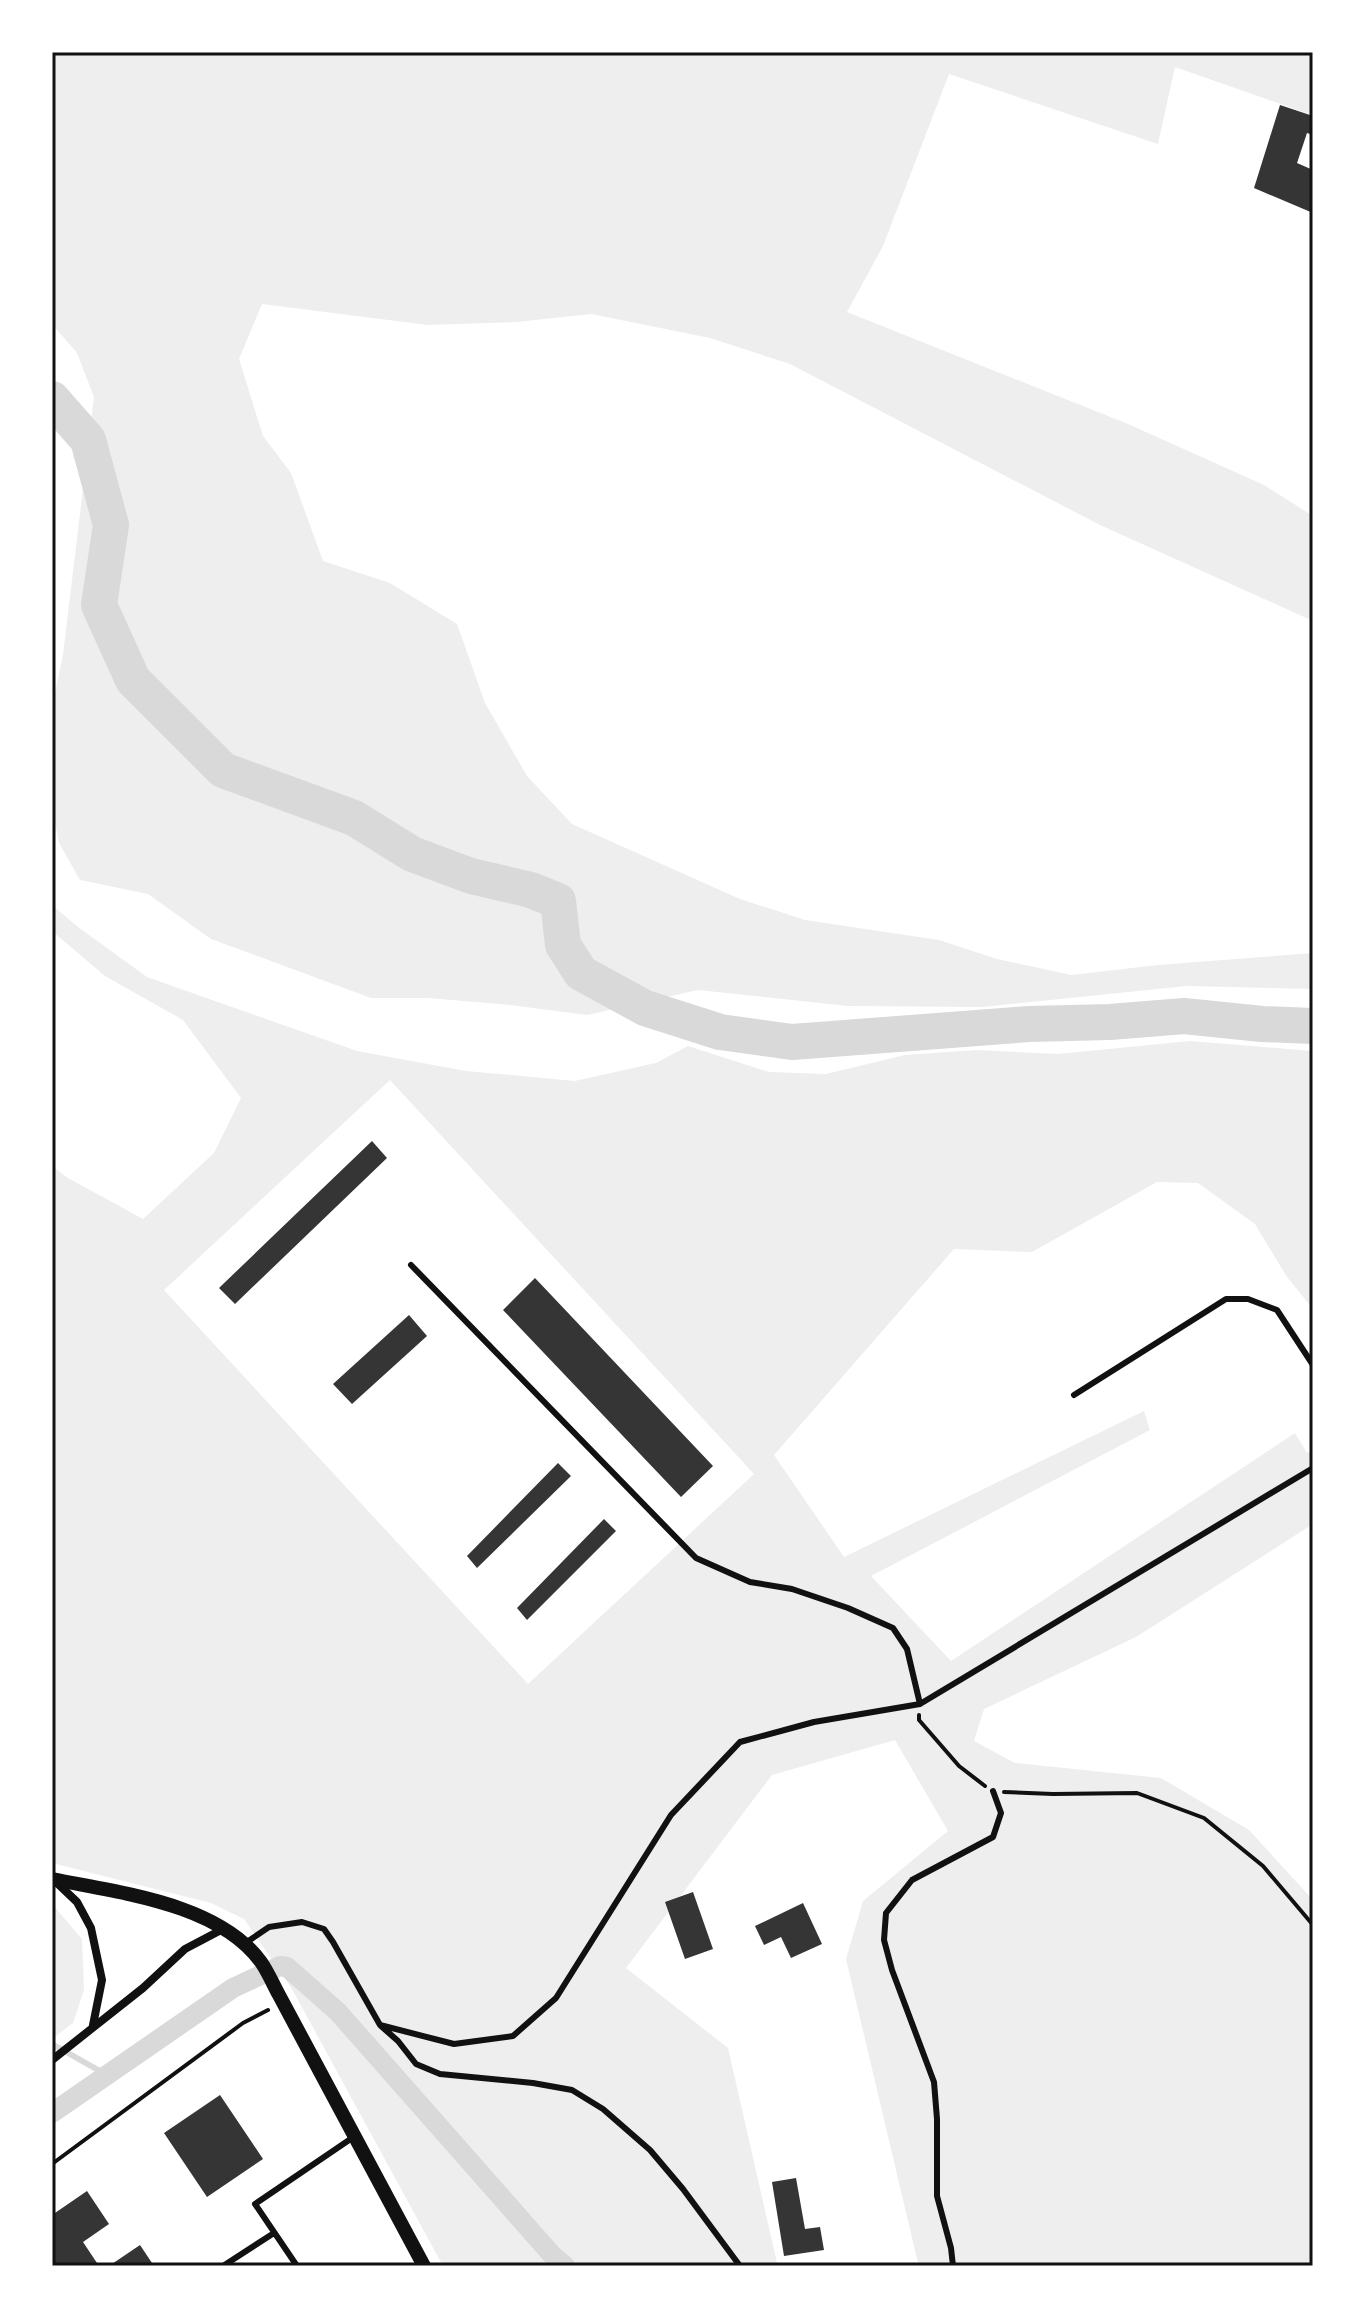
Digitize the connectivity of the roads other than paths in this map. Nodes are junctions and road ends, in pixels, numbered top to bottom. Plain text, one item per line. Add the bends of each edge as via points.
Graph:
1 (411, 1265) dead end
2 (1313, 1365) edge
3 (1074, 1395) dead end
4 (1313, 1468) edge
5 (920, 1704) junction
6 (993, 1791) road end
7 (52, 1879) edge
8 (223, 1928) junction
9 (244, 1944) junction
10 (380, 2025) junction
11 (93, 2026) junction
12 (52, 2060) edge
13 (355, 2136) junction
14 (274, 2233) junction
15 (223, 2266) edge
16 (297, 2266) edge
17 (424, 2266) edge
18 (740, 2266) edge
19 (953, 2266) edge

1 - 5 lane via 696,1558 750,1582 792,1589 893,1628 907,1649
2 - 3 lane via 1277,1310 1248,1299 1226,1299
4 - 5 lane
5 - 10 lane via 814,1722 740,1742 671,1815 556,1998 513,2036 454,2044
6 - 19 lane via 1001,1813 993,1837 912,1880 886,1913 884,1940 892,1970 934,2082 937,2196
7 - 8 street via 138,1897
7 - 11 street via 77,1902 91,1928 102,1980
8 - 9 street
8 - 11 street via 185,1949
9 - 10 lane via 269,1927 302,1922 324,1929
9 - 13 street via 261,1962
10 - 18 lane via 416,2064 440,2074 572,2090 603,2109 650,2150
11 - 12 street
13 - 14 lane via 255,2204
13 - 17 street
14 - 15 lane
14 - 16 lane

